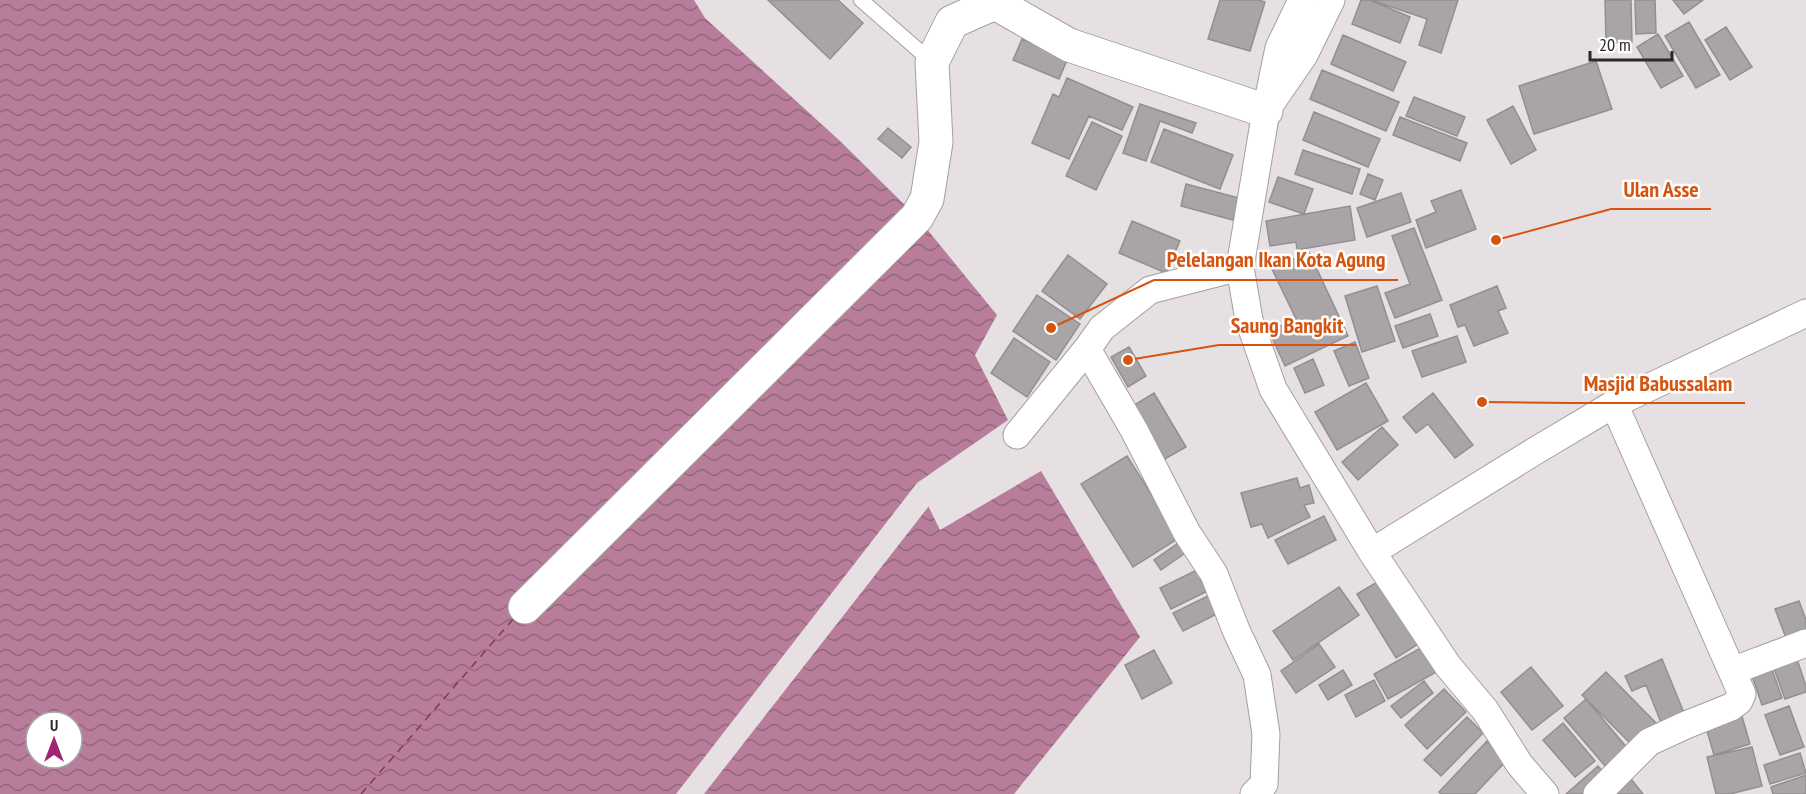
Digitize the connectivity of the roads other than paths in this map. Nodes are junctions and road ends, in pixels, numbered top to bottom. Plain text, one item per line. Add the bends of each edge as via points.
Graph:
1 (861, 0) edge
2 (1302, 0) edge
3 (1331, 0) edge
4 (995, 1) edge
5 (932, 62) junction
6 (1266, 111) junction
7 (1239, 267) junction
8 (1806, 313) edge
9 (1087, 349) junction
10 (1614, 404) junction
11 (1017, 435) dead end
12 (1372, 552) junction
13 (525, 607) dead end
14 (1806, 643) edge
15 (1732, 671) junction
16 (1254, 794) edge
17 (1545, 794) edge
18 (1597, 794) edge

1 - 5 lane
2 - 6 street via 1279,48
3 - 6 street via 1304,55
4 - 5 street via 952,22
4 - 6 street via 1070,45
5 - 13 street via 936,142 927,199 917,217
6 - 7 street
7 - 9 street via 1150,291 1102,328
7 - 12 street via 1249,320 1273,389
8 - 10 street
9 - 11 street
9 - 16 street via 1187,533 1214,574 1257,675 1266,734 1264,784
10 - 12 street
10 - 15 street
12 - 17 street via 1448,666
14 - 15 street
15 - 18 street via 1742,694 1739,701 1649,742

